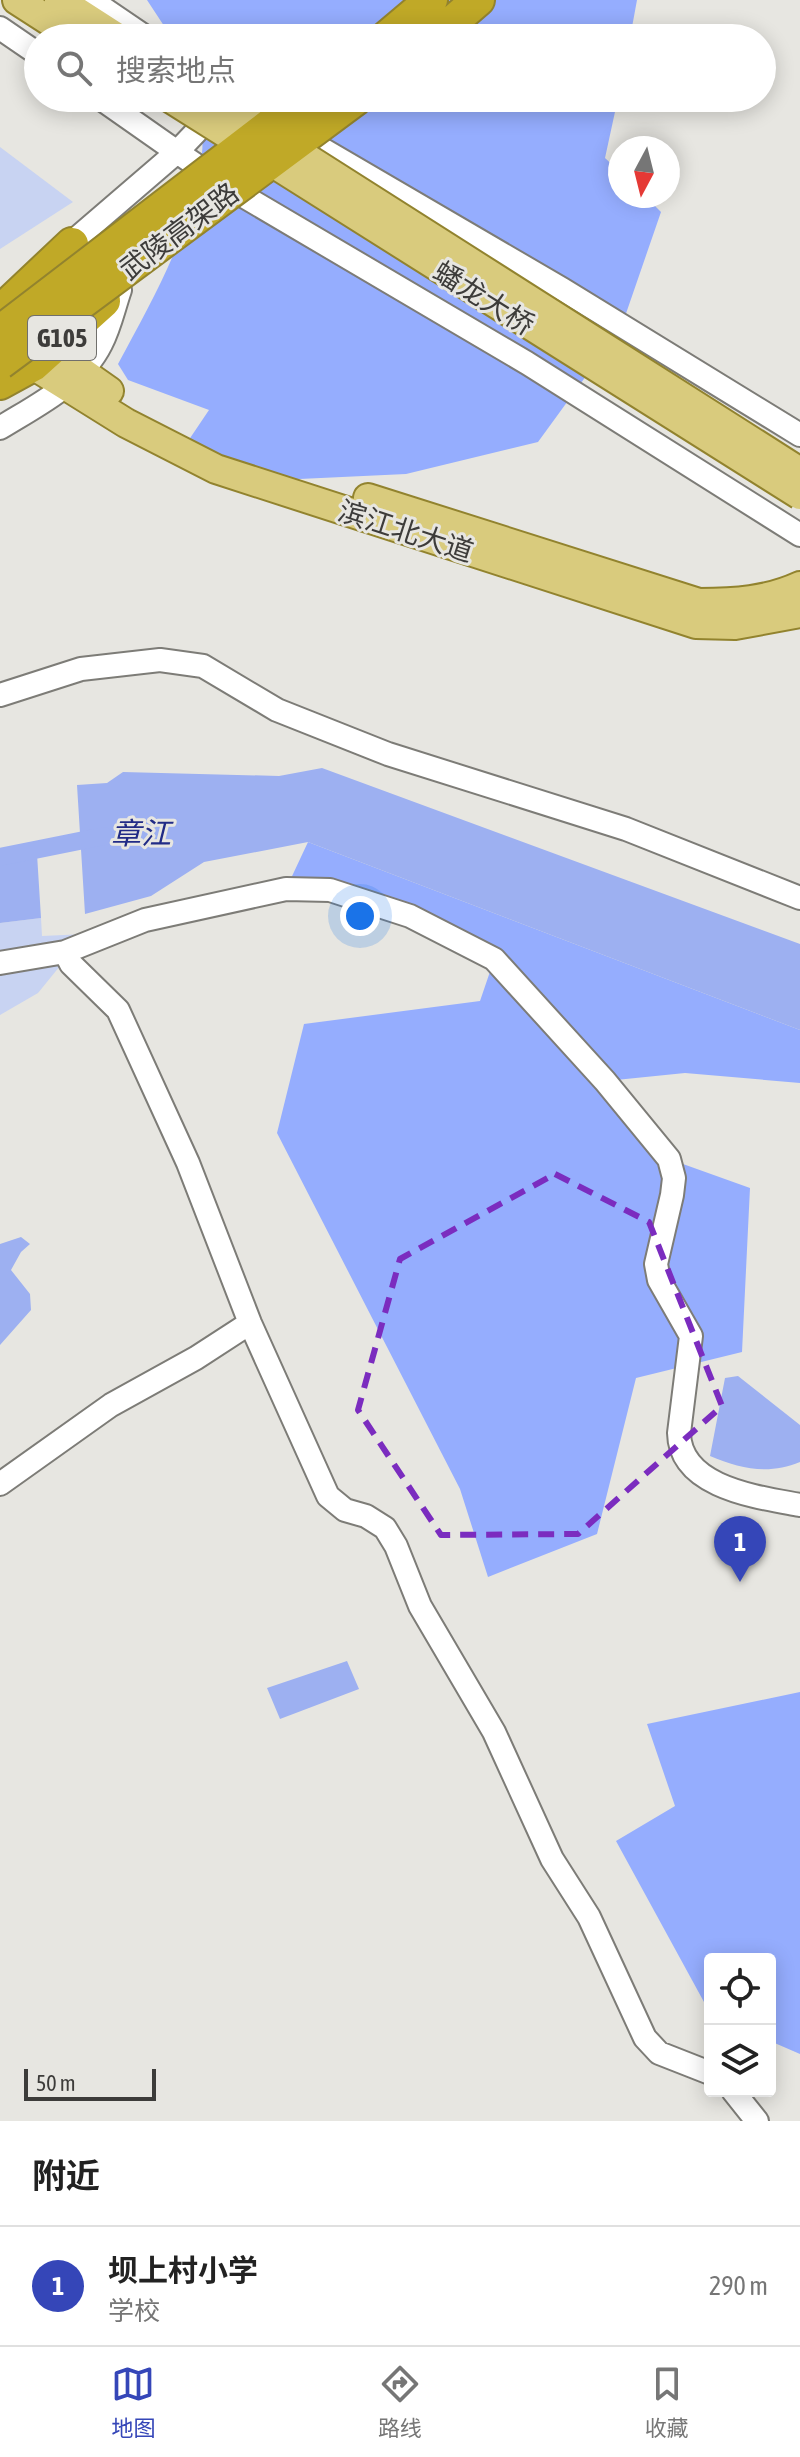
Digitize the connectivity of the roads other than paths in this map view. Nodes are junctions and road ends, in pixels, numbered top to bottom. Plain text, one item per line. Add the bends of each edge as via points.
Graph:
1 (17, 0) edge
2 (59, 0) edge
3 (91, 0) edge
4 (431, 0) edge
5 (478, 0) edge
6 (54, 24) edge
7 (96, 24) edge
8 (126, 24) edge
9 (403, 24) edge
10 (450, 24) edge
11 (0, 28) edge
12 (24, 44) edge
13 (120, 112) edge
14 (192, 112) edge
15 (215, 112) edge
16 (234, 112) edge
17 (260, 112) edge
18 (287, 112) edge
19 (338, 112) edge
20 (290, 130) junction
21 (177, 152) junction
22 (228, 187) junction
23 (72, 244) junction
24 (121, 287) junction
25 (0, 288) edge
26 (0, 312) edge
27 (0, 332) edge
28 (57, 343) junction
29 (0, 363) edge
30 (33, 365) junction
31 (75, 378) junction
32 (0, 383) edge
33 (0, 428) edge
34 (800, 435) edge
35 (800, 472) edge
36 (800, 495) edge
37 (800, 535) edge
38 (800, 586) edge
39 (800, 613) edge
40 (0, 695) edge
41 (800, 898) edge
42 (65, 952) junction
43 (0, 963) edge
44 (250, 1323) junction
45 (0, 1484) edge
46 (800, 1505) edge
47 (704, 2071) edge
48 (738, 2097) edge
49 (757, 2121) edge

1 - 6 main road
2 - 7 main road
3 - 8 street
4 - 9 highway
5 - 10 highway
11 - 12 street
13 - 21 street
14 - 36 main road, 蟠龙大桥, bridge
15 - 21 street
16 - 35 main road, 蟠龙大桥, bridge
17 - 20 street
18 - 27 highway, 武陵高架路, bridge
19 - 29 highway, 武陵高架路, bridge
20 - 22 street
20 - 34 street
21 - 22 street
21 - 23 street
22 - 24 street
22 - 37 street via 527,363
23 - 25 street
23 - 26 highway, G105
24 - 28 highway, G105
24 - 31 street via 101,344
28 - 30 highway, G105
28 - 31 main road, 滨江北大道
30 - 31 main road, 滨江北大道
30 - 32 highway, G105
31 - 33 street
31 - 38 main road, 滨江北大道 via 221,451 699,603 742,603
31 - 39 main road, 滨江北大道 via 126,423 216,469 696,624 746,624
40 - 41 street via 81,669 160,660 203,666 277,710 388,754 626,829
42 - 43 street
42 - 44 street via 118,1010 188,1163
42 - 46 street via 158,917 286,889 330,890 410,916 494,959 669,1159 672,1195 656,1264 659,1280 691,1336 679,1447 704,1476 732,1490
44 - 45 street via 111,1405
44 - 47 street via 328,1496 385,1528 396,1546 420,1606 494,1732 552,1859 589,1917 645,2038 659,2053
48 - 49 street

